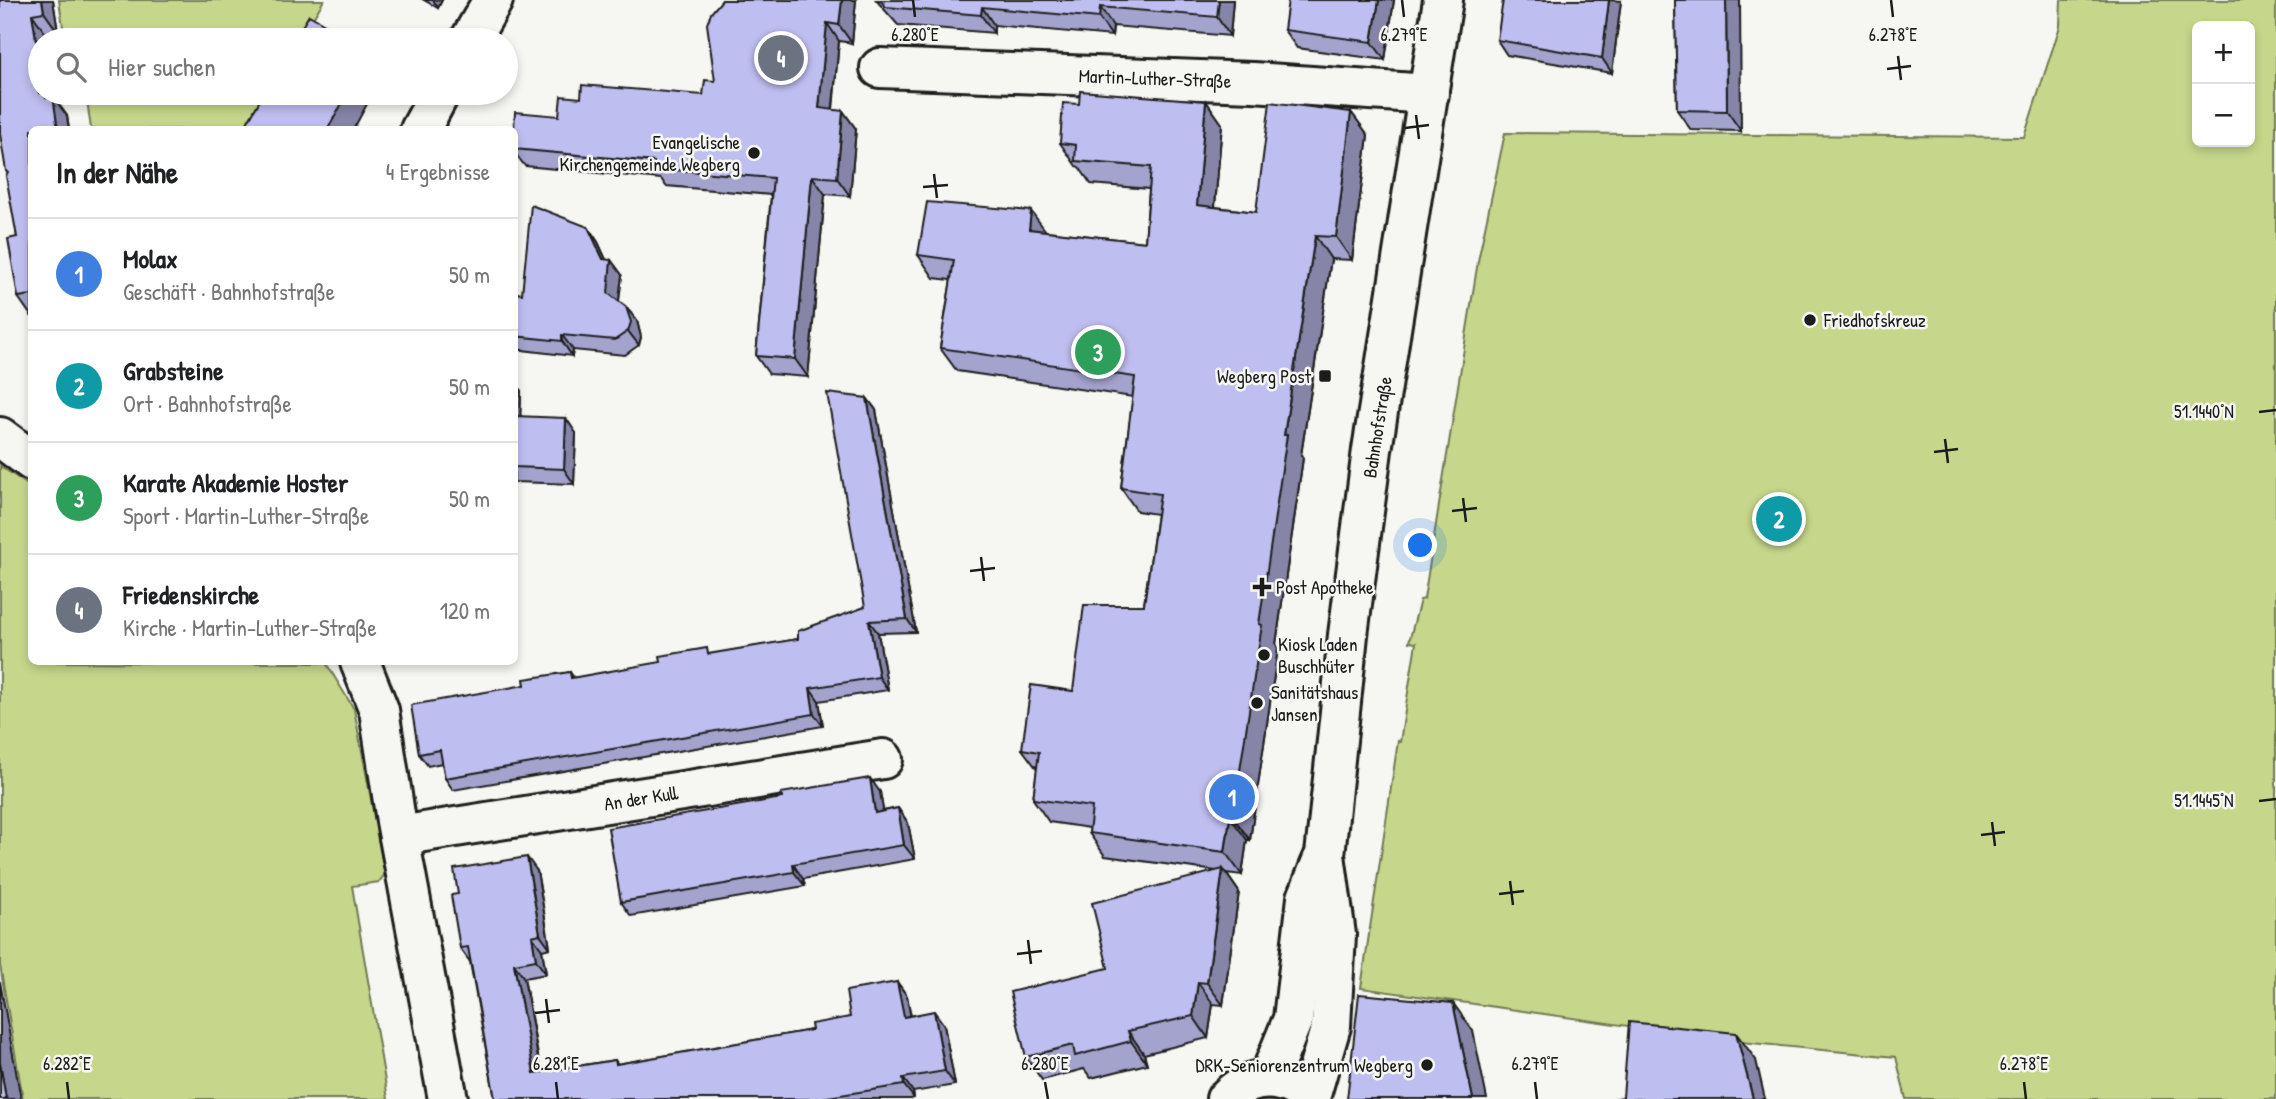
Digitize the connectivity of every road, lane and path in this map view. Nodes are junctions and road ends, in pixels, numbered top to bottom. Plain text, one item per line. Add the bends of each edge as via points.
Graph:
1 (493, 0) edge
2 (1443, 0) edge
3 (477, 28) edge
4 (880, 68) dead end
5 (1429, 93) junction
6 (434, 105) edge
7 (422, 126) edge
8 (0, 437) edge
9 (28, 458) edge
10 (361, 665) edge
11 (883, 759) dead end
12 (399, 836) junction
13 (1325, 855) junction
14 (1269, 1078) junction
15 (448, 1099) edge
16 (1226, 1099) edge
17 (1310, 1099) edge

1 - 3 street
2 - 5 street, Bahnhofstraße
4 - 5 street, Martin-Luther-Straße
5 - 13 street, Bahnhofstraße via 1373,450
6 - 7 street
8 - 9 street
10 - 12 street via 379,710
11 - 12 street, An der Kull
12 - 15 street
13 - 14 street, Bahnhofstraße via 1307,898 1293,1019
13 - 17 street, Bahnhofstraße via 1336,969 1331,1026
14 - 16 street via 1239,1087
14 - 17 street, Bahnhofstraße via 1298,1088

